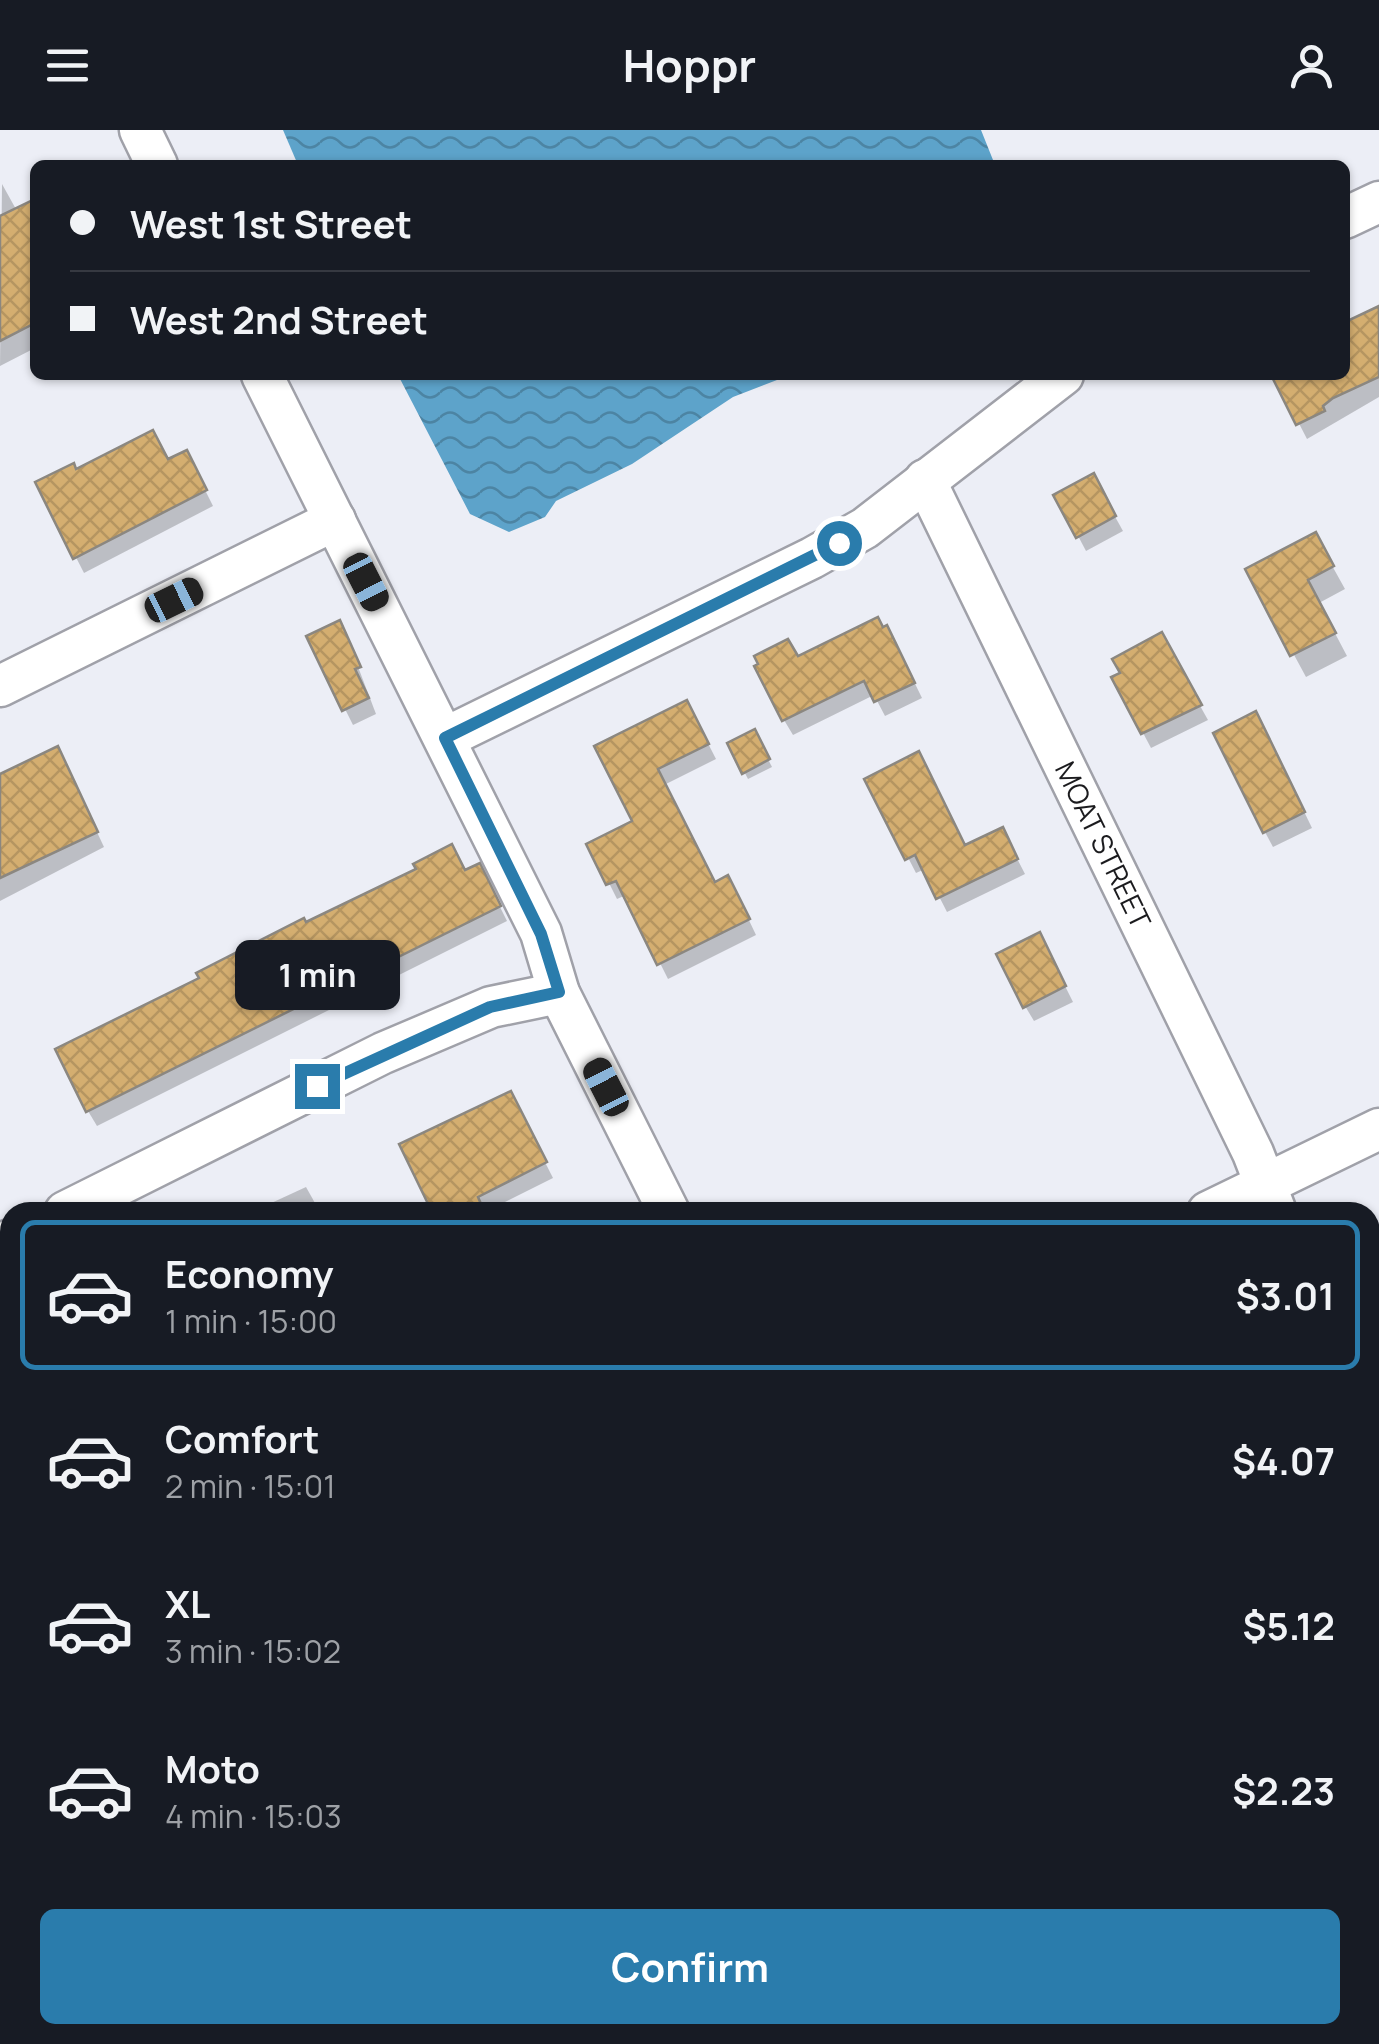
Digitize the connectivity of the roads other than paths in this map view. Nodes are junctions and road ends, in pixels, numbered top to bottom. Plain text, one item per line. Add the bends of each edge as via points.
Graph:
1 (140, 130) edge
2 (155, 160) edge
3 (1379, 202) edge
4 (1350, 216) edge
5 (265, 380) edge
6 (1056, 380) edge
7 (925, 480) junction
8 (335, 520) junction
9 (0, 686) edge
10 (445, 738) junction
11 (559, 992) junction
12 (1379, 1129) edge
13 (1271, 1198) edge
14 (86, 1202) edge
15 (663, 1202) edge

1 - 2 street
3 - 4 street
5 - 8 street
6 - 7 street
7 - 10 street via 865,528 812,558
7 - 13 street, MOAT STREET
8 - 9 street
8 - 10 street
10 - 11 street via 541,934
11 - 14 street via 490,1007 383,1053
11 - 15 street
12 - 13 street

